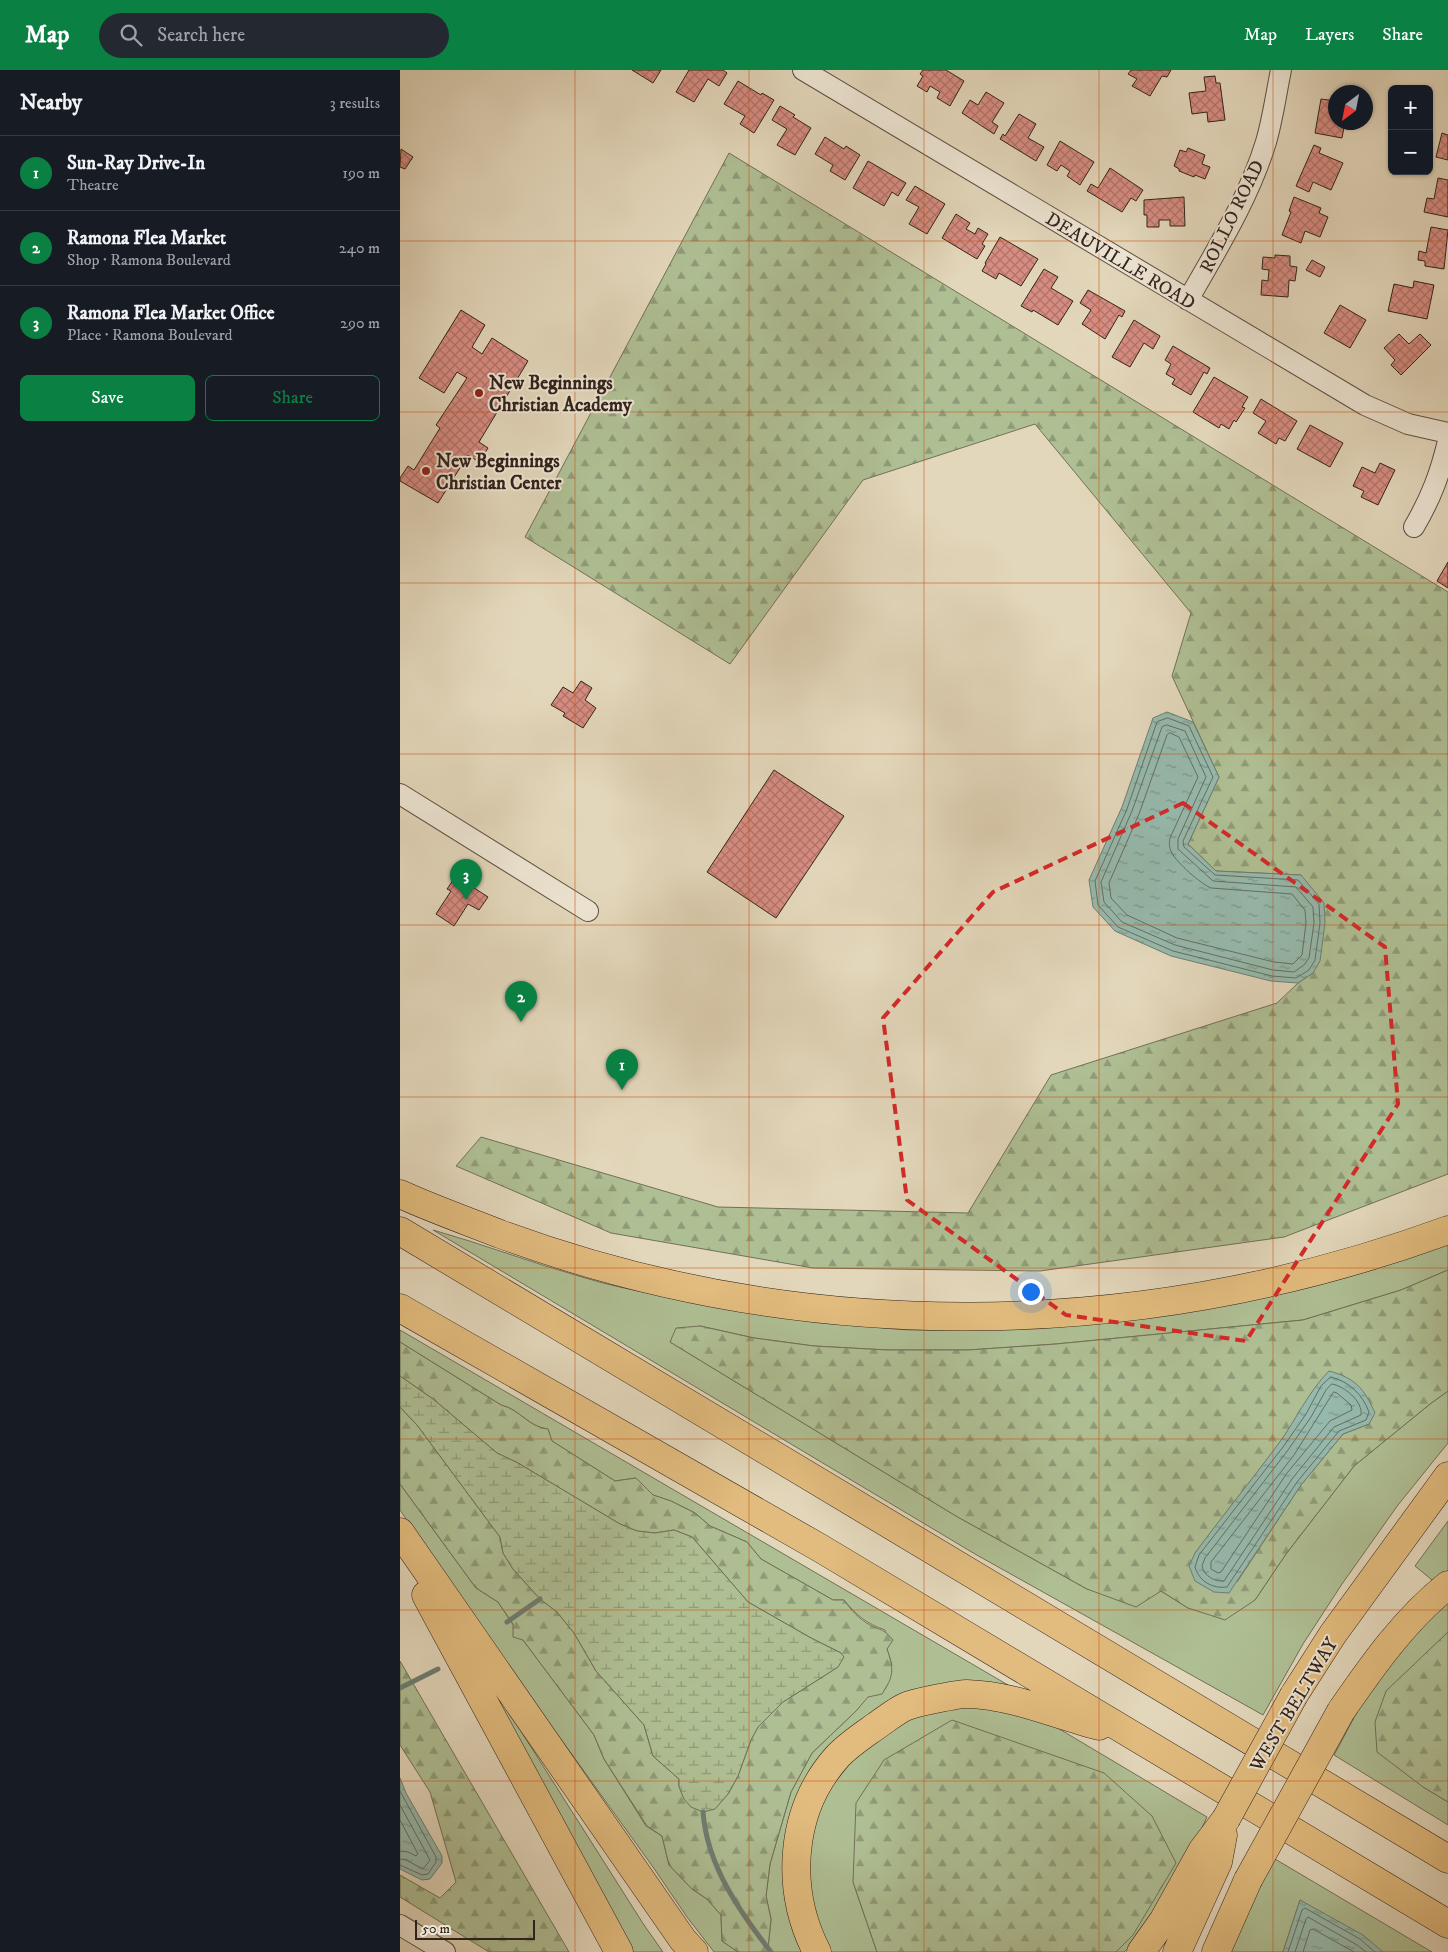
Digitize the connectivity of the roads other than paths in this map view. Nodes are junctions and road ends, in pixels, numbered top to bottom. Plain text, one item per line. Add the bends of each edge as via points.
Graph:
1 (802, 70) edge
2 (1281, 70) edge
3 (1188, 300) junction
4 (1448, 433) edge
5 (1448, 441) edge
6 (1414, 527) dead end
7 (400, 794) edge
8 (588, 911) dead end
9 (400, 1194) edge
10 (1448, 1230) edge
11 (400, 1231) edge
12 (400, 1308) edge
13 (1448, 1476) edge
14 (400, 1532) edge
15 (400, 1547) edge
16 (1448, 1585) edge
17 (1135, 1736) junction
18 (1210, 1856) junction
19 (1448, 1859) edge
20 (1448, 1924) edge
21 (400, 1925) edge
22 (445, 1952) edge
23 (619, 1952) edge
24 (694, 1952) edge
25 (817, 1952) edge
26 (1141, 1952) edge
27 (1177, 1952) edge
28 (1216, 1952) edge

1 - 3 street, DEAUVILLE ROAD
2 - 3 street, ROLLO ROAD via 1266,141 1250,184
3 - 4 street, DEAUVILLE ROAD via 1365,405 1408,424
5 - 6 street via 1429,501
7 - 8 street
9 - 10 highway via 425,1206 591,1265 704,1292 881,1315 1029,1316 1177,1301 1323,1270
11 - 19 highway
12 - 17 highway via 820,1548
13 - 18 highway, WEST BELTWAY, bridge via 1333,1634 1294,1695 1226,1819
14 - 24 highway
15 - 23 highway
16 - 28 highway, bridge via 1412,1619 1374,1664 1342,1711 1248,1880
17 - 20 highway
17 - 25 highway via 1013,1700 966,1694 906,1706 884,1720 838,1756 812,1794 804,1816 795,1873 803,1922
18 - 26 highway
18 - 27 highway
21 - 22 street

